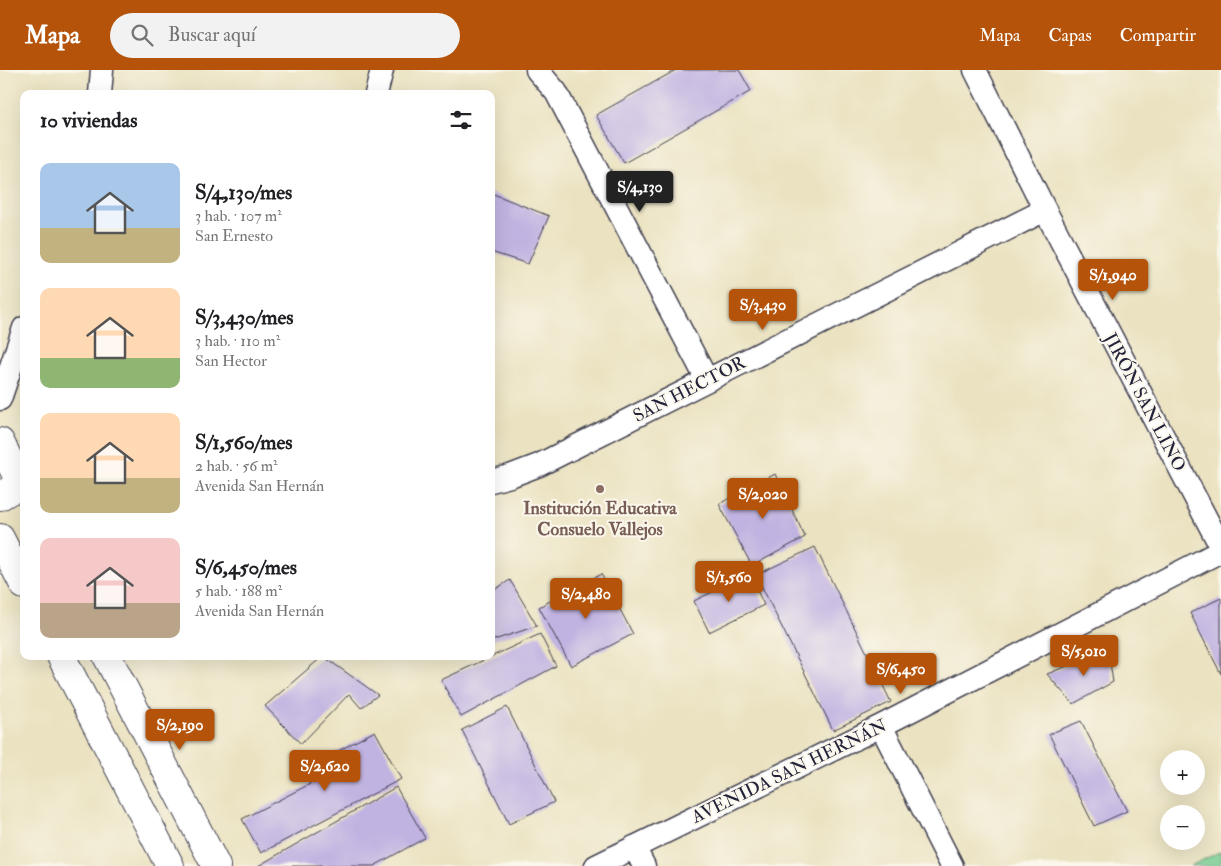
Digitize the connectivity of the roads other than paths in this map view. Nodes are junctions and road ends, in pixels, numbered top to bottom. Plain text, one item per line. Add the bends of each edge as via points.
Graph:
1 (102, 70) edge
2 (382, 70) edge
3 (537, 70) edge
4 (975, 70) edge
5 (100, 90) edge
6 (377, 90) edge
7 (1045, 210) junction
8 (20, 340) edge
9 (707, 380) junction
10 (0, 399) edge
11 (0, 442) edge
12 (495, 480) edge
13 (15, 490) edge
14 (1221, 547) edge
15 (1221, 551) edge
16 (8, 553) edge
17 (20, 577) edge
18 (63, 660) edge
19 (111, 660) edge
20 (881, 726) junction
21 (639, 856) edge
22 (170, 866) edge
23 (216, 866) edge
24 (596, 866) edge
25 (952, 866) edge

1 - 5 street
2 - 6 street
3 - 9 street via 556,92
4 - 7 street, JIRÓN SAN LINO
7 - 9 street, SAN HECTOR
7 - 14 street, JIRÓN SAN LINO
8 - 10 street
9 - 12 street, SAN HECTOR via 539,465
11 - 13 street
15 - 20 street, AVENIDA SAN HERNÁN
16 - 17 street
18 - 22 street
19 - 23 street
20 - 21 street, AVENIDA SAN HERNÁN
20 - 25 street
21 - 24 street, AVENIDA SAN HERNÁN

